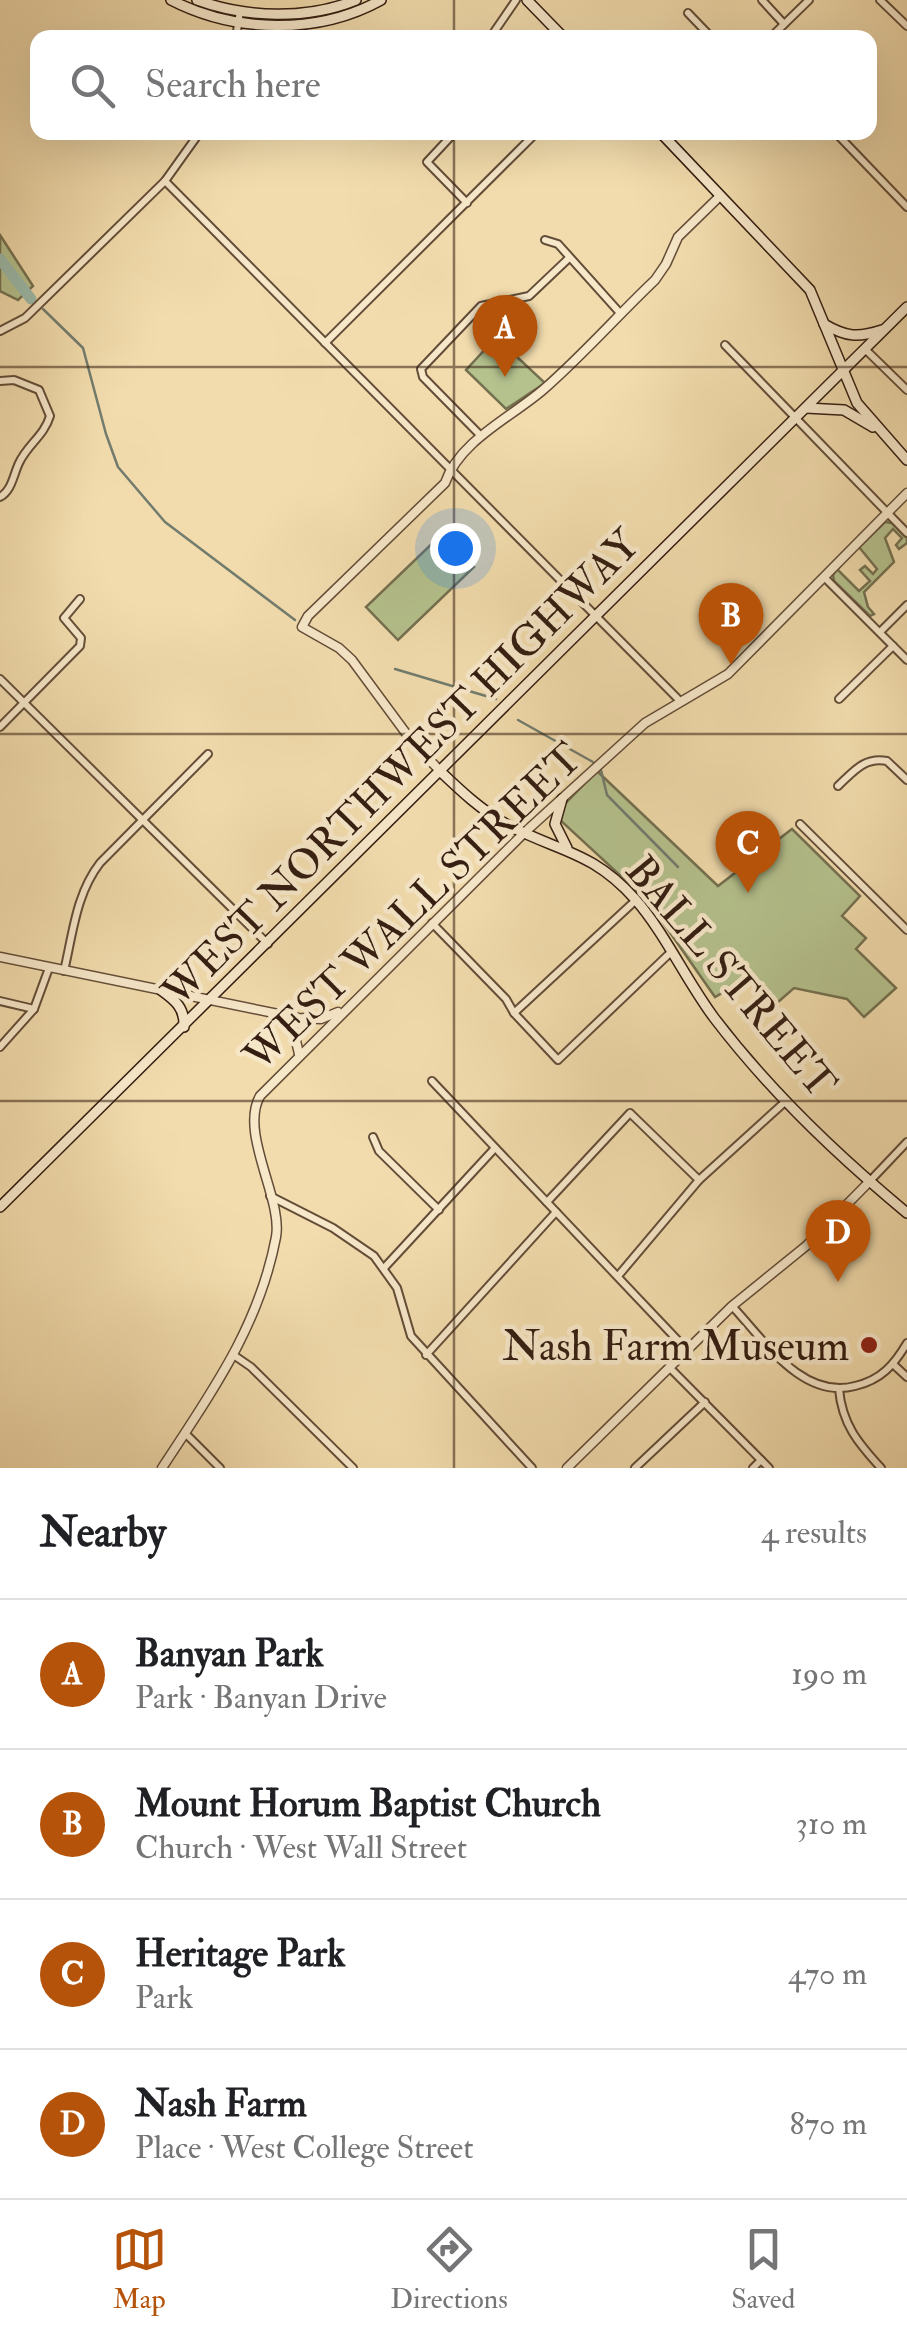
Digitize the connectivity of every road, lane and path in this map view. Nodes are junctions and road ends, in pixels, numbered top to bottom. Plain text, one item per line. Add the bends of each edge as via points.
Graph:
1 (172, 0) edge
2 (197, 0) edge
3 (356, 0) edge
4 (381, 0) edge
5 (516, 0) edge
6 (527, 0) edge
7 (762, 0) edge
8 (809, 0) edge
9 (880, 0) edge
10 (240, 11) junction
11 (688, 13) dead end
12 (239, 22) junction
13 (784, 24) junction
14 (907, 26) edge
15 (238, 30) edge
16 (495, 30) edge
17 (553, 30) edge
18 (704, 30) edge
19 (778, 30) edge
20 (194, 140) edge
21 (448, 140) edge
22 (530, 140) edge
23 (668, 140) edge
24 (843, 140) edge
25 (165, 181) junction
26 (720, 196) junction
27 (467, 203) junction
28 (907, 206) edge
29 (545, 240) dead end
30 (569, 258) junction
31 (907, 307) edge
32 (620, 313) junction
33 (824, 324) junction
34 (884, 330) junction
35 (0, 331) edge
36 (326, 343) junction
37 (725, 345) dead end
38 (866, 349) junction
39 (843, 371) junction
40 (0, 381) edge
41 (907, 390) edge
42 (806, 408) junction
43 (796, 417) junction
44 (877, 429) junction
45 (482, 437) junction
46 (907, 460) edge
47 (450, 469) junction
48 (907, 493) edge
49 (0, 497) edge
50 (888, 514) junction
51 (907, 533) edge
52 (824, 577) junction
53 (80, 599) dead end
54 (907, 605) edge
55 (596, 618) junction
56 (880, 632) junction
57 (894, 646) junction
58 (907, 660) edge
59 (0, 679) edge
60 (839, 699) dead end
61 (680, 702) junction
62 (24, 703) junction
63 (0, 727) edge
64 (208, 754) dead end
65 (440, 772) junction
66 (907, 780) edge
67 (838, 786) dead end
68 (562, 799) junction
69 (142, 819) junction
70 (800, 824) dead end
71 (524, 833) junction
72 (567, 848) junction
73 (636, 900) junction
74 (432, 922) junction
75 (907, 930) edge
76 (268, 944) junction
77 (670, 954) junction
78 (0, 957) edge
79 (49, 968) junction
80 (64, 971) junction
81 (160, 990) junction
82 (216, 1000) junction
83 (0, 1001) edge
84 (346, 1008) junction
85 (34, 1009) junction
86 (514, 1013) junction
87 (277, 1014) junction
88 (184, 1028) junction
89 (0, 1047) edge
90 (299, 1054) junction
91 (432, 1081) dead end
92 (787, 1100) junction
93 (373, 1137) dead end
94 (907, 1142) edge
95 (495, 1148) junction
96 (699, 1180) junction
97 (870, 1182) junction
98 (269, 1196) junction
99 (547, 1202) junction
100 (0, 1207) edge
101 (438, 1210) junction
102 (556, 1212) junction
103 (907, 1213) edge
104 (384, 1268) junction
105 (618, 1276) junction
106 (732, 1306) junction
107 (907, 1343) edge
108 (686, 1349) junction
109 (426, 1355) junction
110 (235, 1356) junction
111 (894, 1364) junction
112 (668, 1366) junction
113 (907, 1378) edge
114 (839, 1389) junction
115 (705, 1402) junction
116 (185, 1433) junction
117 (761, 1460) junction
118 (162, 1468) edge
119 (220, 1468) edge
120 (353, 1468) edge
121 (532, 1468) edge
122 (566, 1468) edge
123 (635, 1468) edge
124 (753, 1468) edge
125 (769, 1468) edge
126 (881, 1468) edge

1 - 12 main road
2 - 10 main road
3 - 10 main road via 308,12
4 - 12 main road via 321,22
5 - 16 street
6 - 17 main road
7 - 13 street
8 - 13 street
9 - 14 street
10 - 12 street
11 - 18 street
12 - 15 street
13 - 19 street
20 - 25 street
21 - 27 street via 427,162
22 - 27 street
23 - 26 main road
24 - 28 street
25 - 35 street via 25,318
25 - 36 street
26 - 32 street via 678,237 662,271
26 - 33 main road via 810,290
27 - 36 street
29 - 30 street
30 - 32 street
30 - 45 street via 529,296 480,306 421,369
31 - 34 main road, WEST NORTHWEST HIGHWAY
32 - 45 street via 546,388
33 - 34 main road via 848,336
33 - 39 main road
34 - 38 main road, WEST NORTHWEST HIGHWAY
36 - 47 street
37 - 43 street
38 - 39 main road, WEST NORTHWEST HIGHWAY
38 - 41 street
39 - 42 main road, WEST NORTHWEST HIGHWAY
39 - 44 main road
40 - 49 street via 39,390 50,416
42 - 43 main road, WEST NORTHWEST HIGHWAY
42 - 44 main road via 844,410
43 - 50 street
43 - 55 main road, WEST NORTHWEST HIGHWAY
44 - 46 main road
45 - 47 street
47 - 55 street
47 - 65 street via 445,484 302,627 352,660
48 - 50 street, WEST WALL STREET
50 - 51 street
50 - 52 street, WEST WALL STREET
52 - 56 street
52 - 61 street, WEST WALL STREET via 728,674
53 - 62 street via 64,618 80,646
54 - 56 street
55 - 61 street
55 - 65 main road, WEST NORTHWEST HIGHWAY
56 - 57 street
57 - 58 street
57 - 60 street
59 - 62 street
61 - 68 street, WEST WALL STREET via 645,722
62 - 63 street
62 - 69 street
64 - 69 street
65 - 71 main road, BALL STREET via 478,806
65 - 76 main road, WEST NORTHWEST HIGHWAY
66 - 67 street via 880,759 861,763
68 - 71 street, WEST WALL STREET
68 - 72 main road via 555,824
69 - 76 street
69 - 80 street via 87,880
70 - 75 street
71 - 72 main road, BALL STREET
71 - 74 street, WEST WALL STREET
72 - 73 main road, BALL STREET via 594,862
73 - 77 main road, BALL STREET
73 - 86 street
74 - 84 street, WEST WALL STREET
74 - 86 street
76 - 82 main road, WEST NORTHWEST HIGHWAY
77 - 86 street via 558,1060
77 - 92 main road, BALL STREET via 714,1018
78 - 79 street
79 - 80 street
79 - 85 street
80 - 81 street
81 - 82 street
81 - 88 main road via 182,1010
82 - 87 street
82 - 88 main road, WEST NORTHWEST HIGHWAY
83 - 85 street
84 - 87 street via 320,1019
84 - 90 street, WEST WALL STREET
85 - 89 street
87 - 90 street via 294,1032
88 - 100 main road, WEST NORTHWEST HIGHWAY
90 - 98 street, WEST WALL STREET via 260,1096 253,1116
91 - 95 street
92 - 96 street
92 - 97 main road, BALL STREET
93 - 101 street
94 - 97 street
95 - 99 street
95 - 101 street
96 - 99 street via 630,1113
96 - 105 street
97 - 103 main road, BALL STREET
97 - 106 street
98 - 104 street via 334,1228
98 - 110 street, WEST WALL STREET via 277,1232
99 - 102 street
101 - 104 street
102 - 105 street
102 - 109 street
104 - 109 street via 411,1336
105 - 108 street
106 - 108 street
106 - 114 street via 801,1376
107 - 111 street
108 - 112 street
109 - 121 street
110 - 116 street, WEST WALL STREET
110 - 120 street
111 - 113 street
111 - 114 street via 878,1378
112 - 115 street
112 - 122 street
114 - 126 street via 846,1423
115 - 117 street
115 - 123 street
116 - 118 street, WEST WALL STREET
116 - 119 street
117 - 124 street
117 - 125 street

